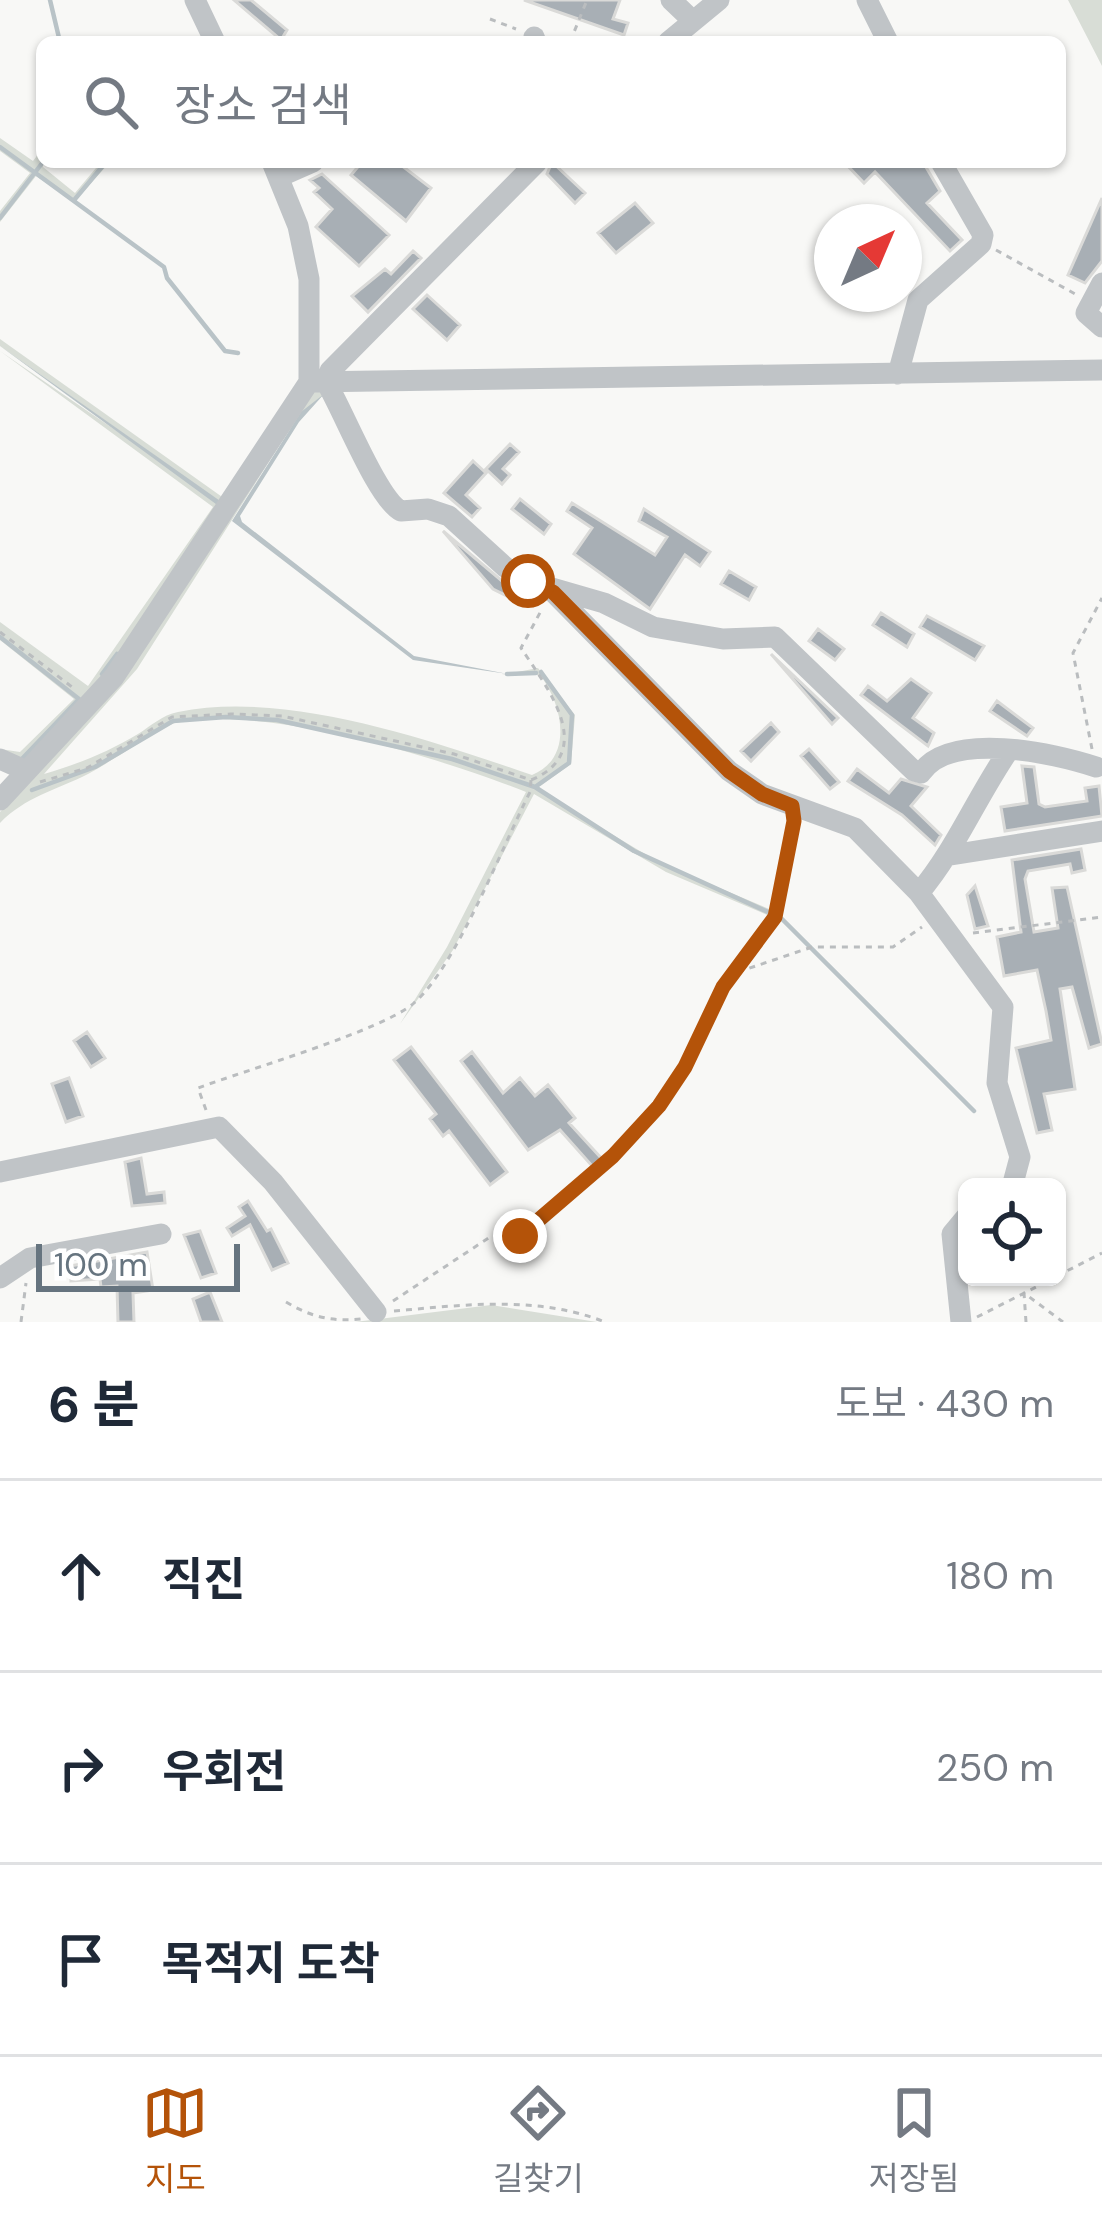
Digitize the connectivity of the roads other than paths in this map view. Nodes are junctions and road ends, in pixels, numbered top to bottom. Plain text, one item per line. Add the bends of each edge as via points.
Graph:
1 (195, 0) edge
2 (671, 0) edge
3 (719, 0) edge
4 (867, 0) edge
5 (693, 21) junction
6 (211, 36) edge
7 (675, 36) edge
8 (885, 36) edge
9 (531, 168) edge
10 (944, 168) edge
11 (275, 170) edge
12 (1097, 292) edge
13 (1102, 327) edge
14 (1102, 370) edge
15 (898, 374) junction
16 (317, 382) junction
17 (553, 592) junction
18 (1009, 750) junction
19 (0, 759) edge
20 (1096, 767) road end
21 (14, 786) edge
22 (1102, 831) edge
23 (951, 855) junction
24 (919, 893) junction
25 (0, 1172) edge
26 (1014, 1178) edge
27 (958, 1227) edge
28 (161, 1234) dead end
29 (0, 1278) edge
30 (958, 1278) edge
31 (959, 1286) edge
32 (376, 1312) road end
33 (964, 1322) edge

1 - 6 street
2 - 5 street
3 - 5 street
4 - 8 street
5 - 7 street
9 - 16 street
10 - 15 street via 981,244 918,300
11 - 16 street via 309,279
12 - 13 street via 1088,320
14 - 15 street
15 - 16 street
16 - 17 street via 391,507 449,516 505,567
16 - 21 street via 163,608
17 - 18 street via 684,634 775,638 893,756 921,773 940,753
17 - 24 street via 729,771 762,794 855,828
18 - 20 street
18 - 23 street
19 - 21 street
22 - 23 street
23 - 24 street
24 - 26 street via 1004,1007 997,1083 1020,1157
25 - 32 street via 219,1127
27 - 30 street
28 - 29 street via 30,1258
31 - 33 street

